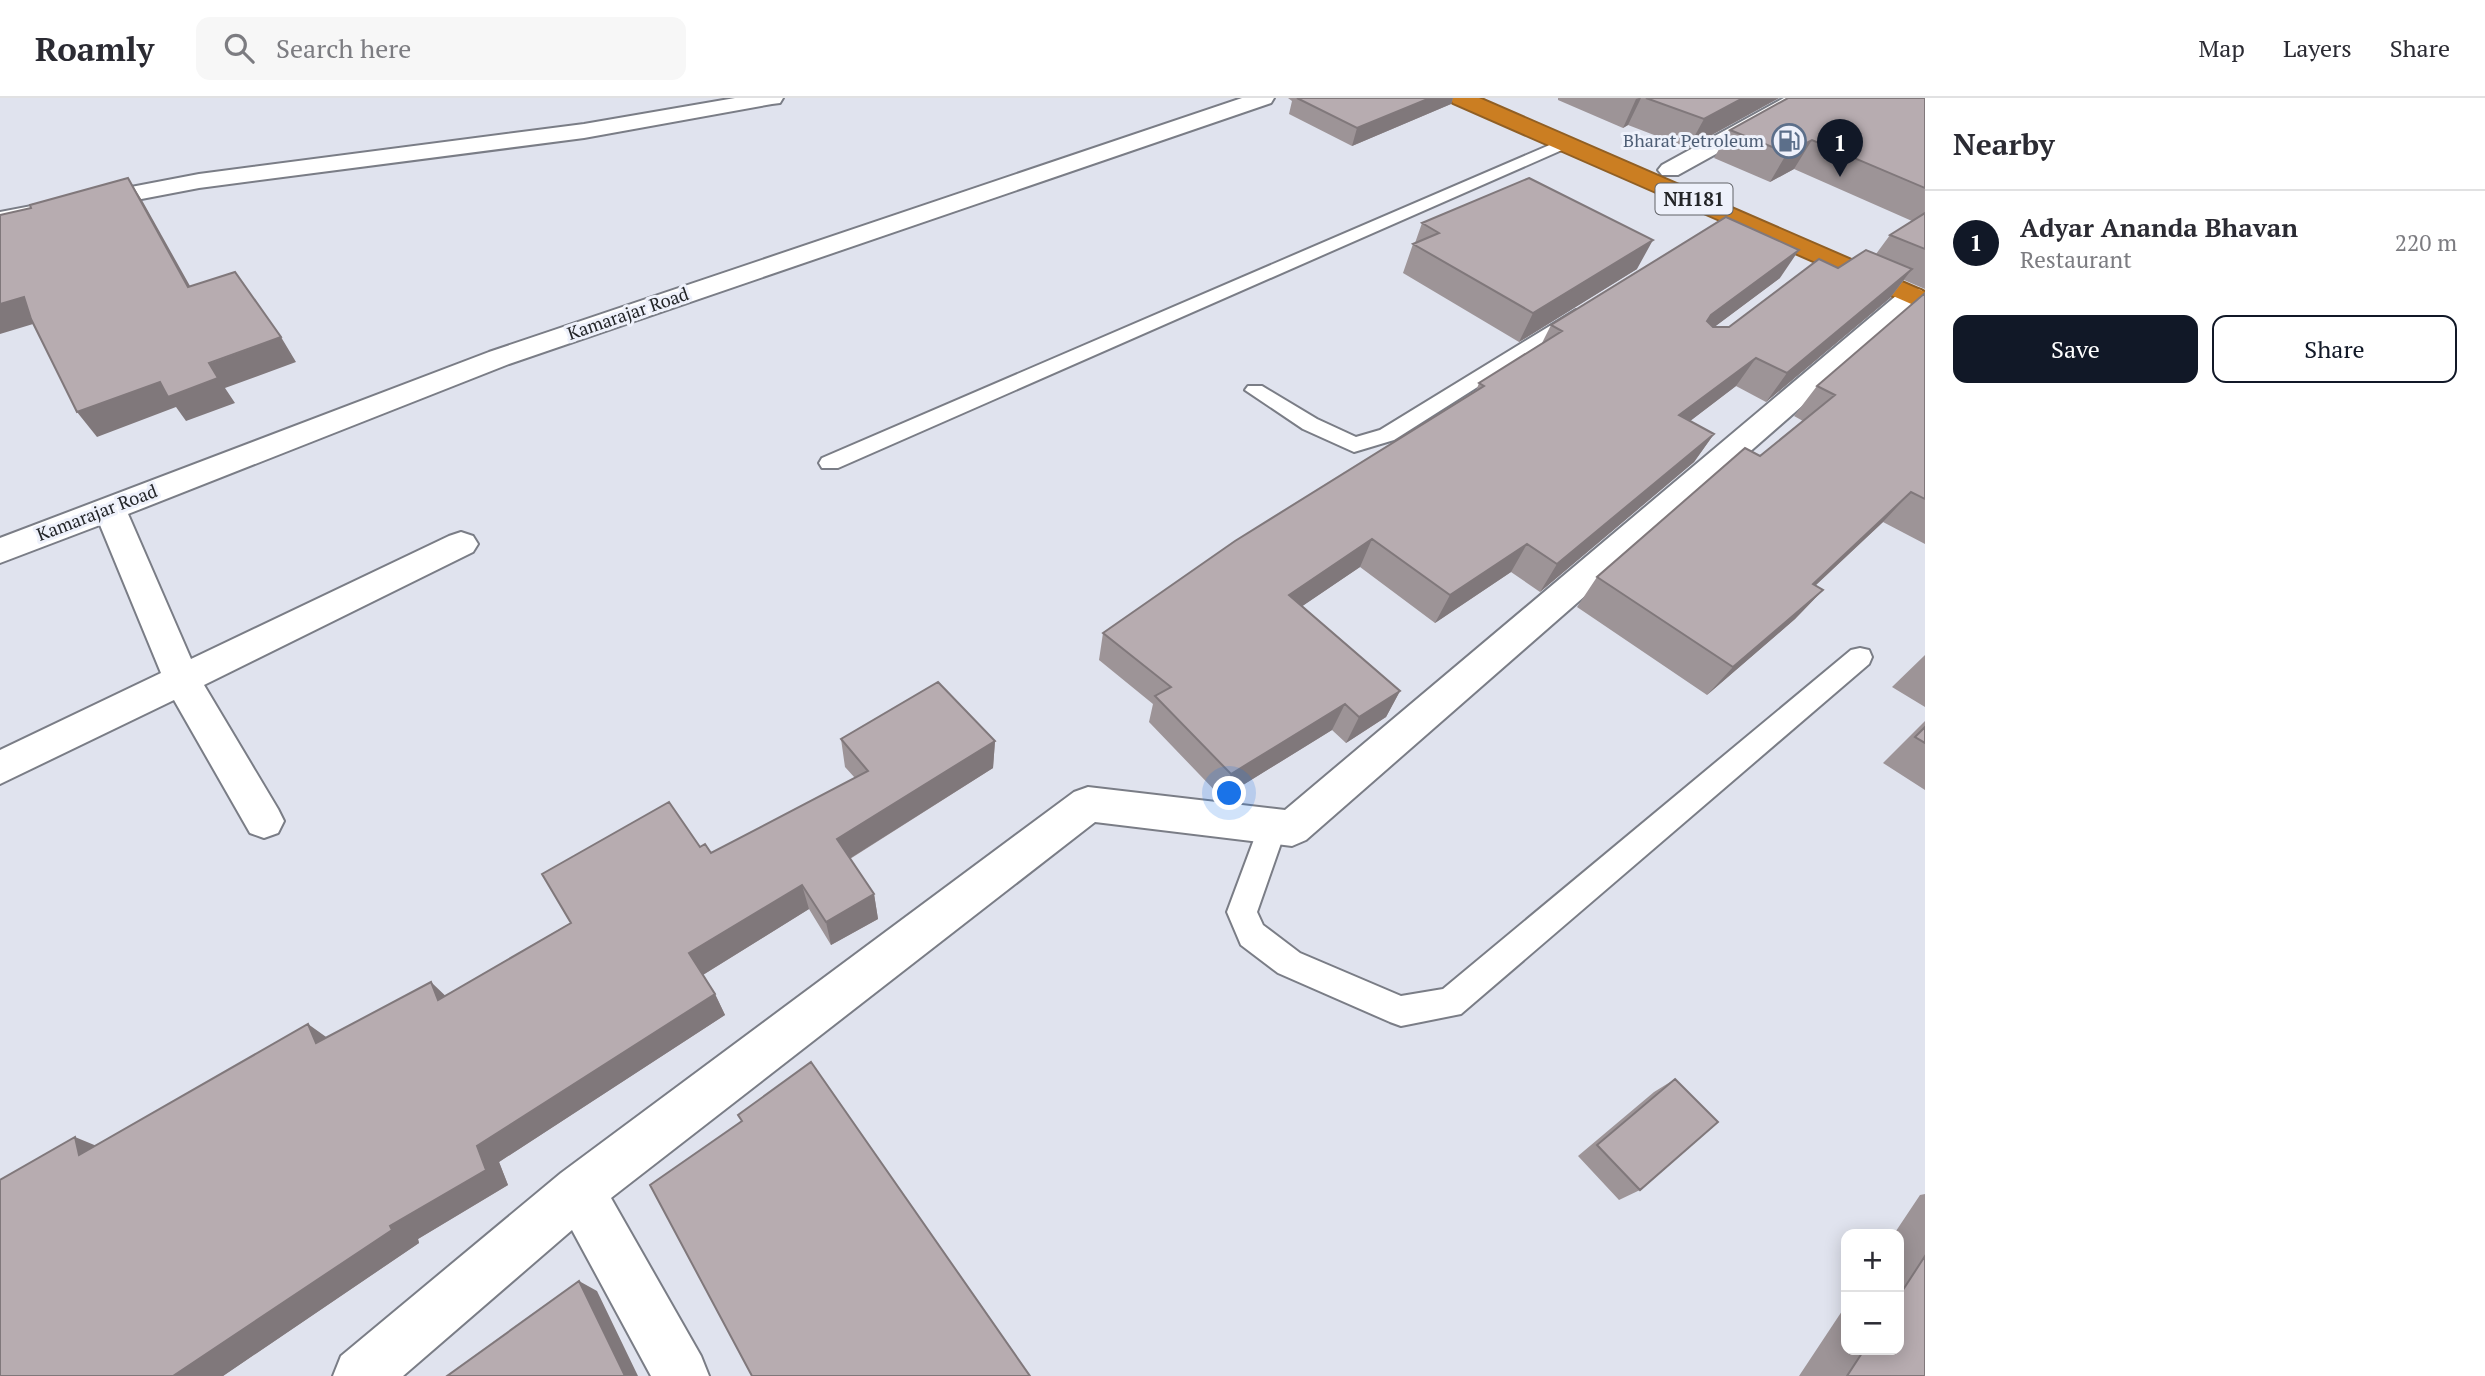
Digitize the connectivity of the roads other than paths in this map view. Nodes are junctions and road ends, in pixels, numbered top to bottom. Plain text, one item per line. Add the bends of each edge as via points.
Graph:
1 (772, 98) edge
2 (1264, 98) edge
3 (1461, 98) edge
4 (1501, 98) edge
5 (1800, 98) edge
6 (1566, 143) junction
7 (1670, 170) junction
8 (0, 219) edge
9 (1921, 293) edge
10 (1589, 308) edge
11 (1255, 390) dead end
12 (830, 463) dead end
13 (110, 509) junction
14 (461, 544) dead end
15 (0, 551) edge
16 (1860, 657) dead end
17 (182, 680) junction
18 (0, 768) edge
19 (264, 821) dead end
20 (1273, 826) junction
21 (579, 1191) junction
22 (361, 1376) edge
23 (681, 1376) edge

1 - 8 street via 584,131 199,181
2 - 13 street, Kamarajar Road via 499,358
3 - 6 highway, NH181
4 - 7 highway, NH181
5 - 7 street
6 - 9 highway, NH181 via 1814,264
6 - 12 lane
7 - 9 highway, NH181
9 - 20 street via 1292,828
10 - 11 lane via 1387,435 1354,445
13 - 15 street, Kamarajar Road
13 - 17 street
14 - 17 street
16 - 20 lane via 1450,1003 1401,1011 1289,963 1252,935 1242,912
17 - 18 street
17 - 19 street
20 - 21 street via 1088,804
21 - 22 street
21 - 23 street

